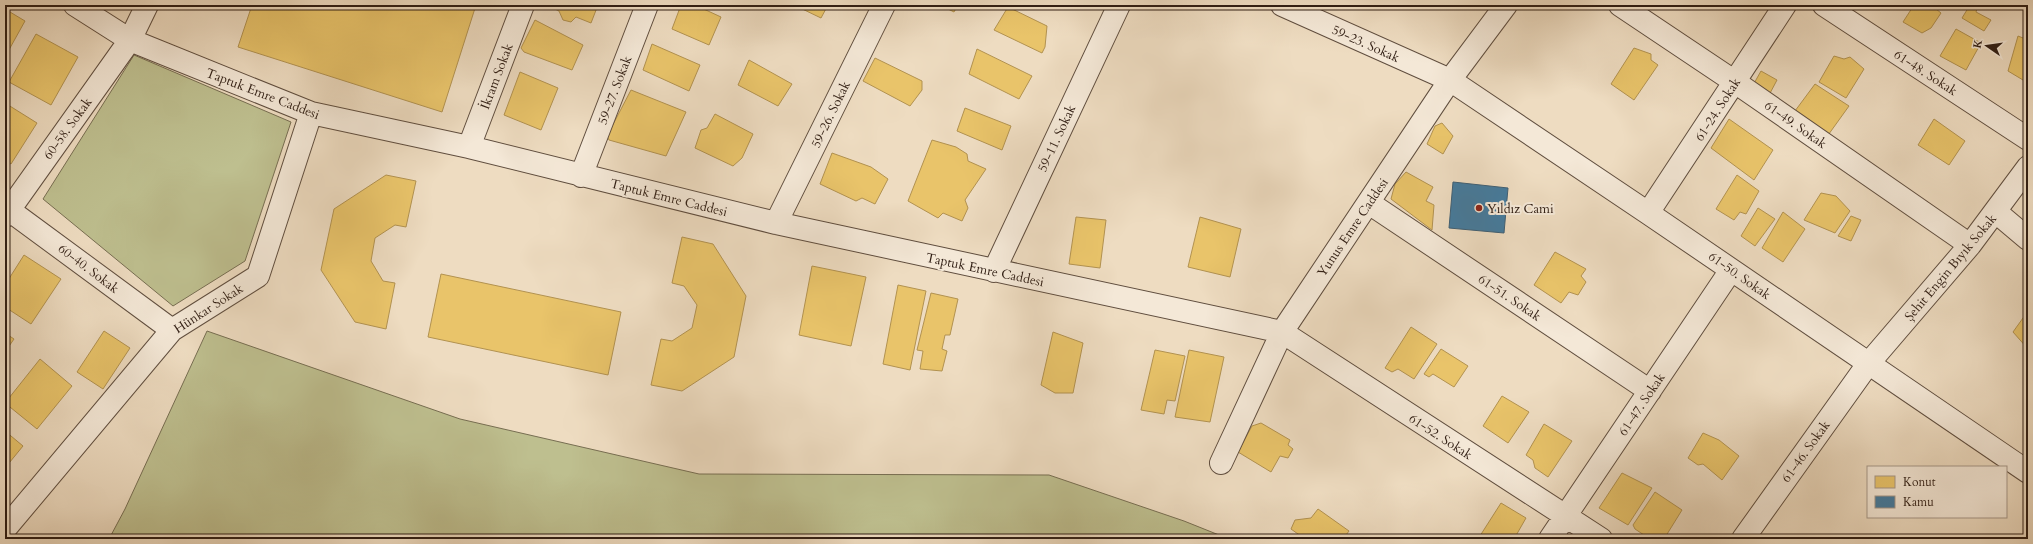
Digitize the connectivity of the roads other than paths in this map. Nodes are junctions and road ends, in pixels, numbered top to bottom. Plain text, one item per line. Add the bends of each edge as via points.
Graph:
1 (75, 5) edge
2 (147, 5) edge
3 (523, 5) edge
4 (647, 5) edge
5 (884, 5) edge
6 (1118, 5) edge
7 (1282, 5) edge
8 (1506, 5) edge
9 (1620, 5) edge
10 (1786, 5) edge
11 (1824, 5) edge
12 (130, 40) junction
13 (1450, 80) junction
14 (1735, 82) junction
15 (311, 113) junction
16 (2028, 139) edge
17 (469, 147) junction
18 (2028, 168) edge
19 (581, 176) junction
20 (1369, 203) junction
21 (6, 211) edge
22 (1996, 212) junction
23 (1648, 213) junction
24 (776, 223) junction
25 (2028, 239) edge
26 (1970, 245) junction
27 (1731, 270) junction
28 (994, 271) junction
29 (172, 330) junction
30 (1282, 332) junction
31 (1868, 364) junction
32 (1650, 390) junction
33 (1221, 463) dead end
34 (2028, 472) edge
35 (1566, 517) junction
36 (5, 529) edge
37 (1550, 539) edge
38 (1601, 539) edge
39 (1743, 539) edge

1 - 12 street, Taptuk Emre Caddesi
2 - 12 street, 60-58. Sokak
3 - 17 street, İkram Sokak
4 - 19 street, 59-27. Sokak
5 - 24 street, 59-26. Sokak
6 - 28 street, 59-11. Sokak
7 - 13 street, 59-23. Sokak
8 - 13 street, Yunus Emre Caddesi
9 - 14 street, 61-49. Sokak
10 - 14 street, 61-24. Sokak
11 - 16 street, 61-48. Sokak
12 - 15 street, Taptuk Emre Caddesi
12 - 21 street, 60-58. Sokak
13 - 20 street, Yunus Emre Caddesi
13 - 23 street, 61-50. Sokak
14 - 23 street, 61-24. Sokak
14 - 26 street, 61-49. Sokak
15 - 17 street, Taptuk Emre Caddesi
15 - 29 street, Hünkar Sokak via 258,276
17 - 19 street, Taptuk Emre Caddesi
18 - 22 street, Şehit Engin Bıyık Sokak
19 - 24 street, Taptuk Emre Caddesi
20 - 30 street, Yunus Emre Caddesi
20 - 32 street, 61-51. Sokak
21 - 29 street, 60-40. Sokak
22 - 25 street
22 - 26 street, Şehit Engin Bıyık Sokak
23 - 27 street, 61-50. Sokak
24 - 28 street, Taptuk Emre Caddesi
26 - 31 street, Şehit Engin Bıyık Sokak
27 - 31 street, 61-50. Sokak
27 - 32 street, 61-47. Sokak
28 - 30 street, Taptuk Emre Caddesi
29 - 36 street, Hünkar Sokak
30 - 33 street, Yunus Emre Caddesi
30 - 35 street, 61-52. Sokak
31 - 34 street, 61-50. Sokak
31 - 39 street, 61-46. Sokak
32 - 35 street, 61-47. Sokak
35 - 37 street, 61-47. Sokak
35 - 38 street, 61-52. Sokak

